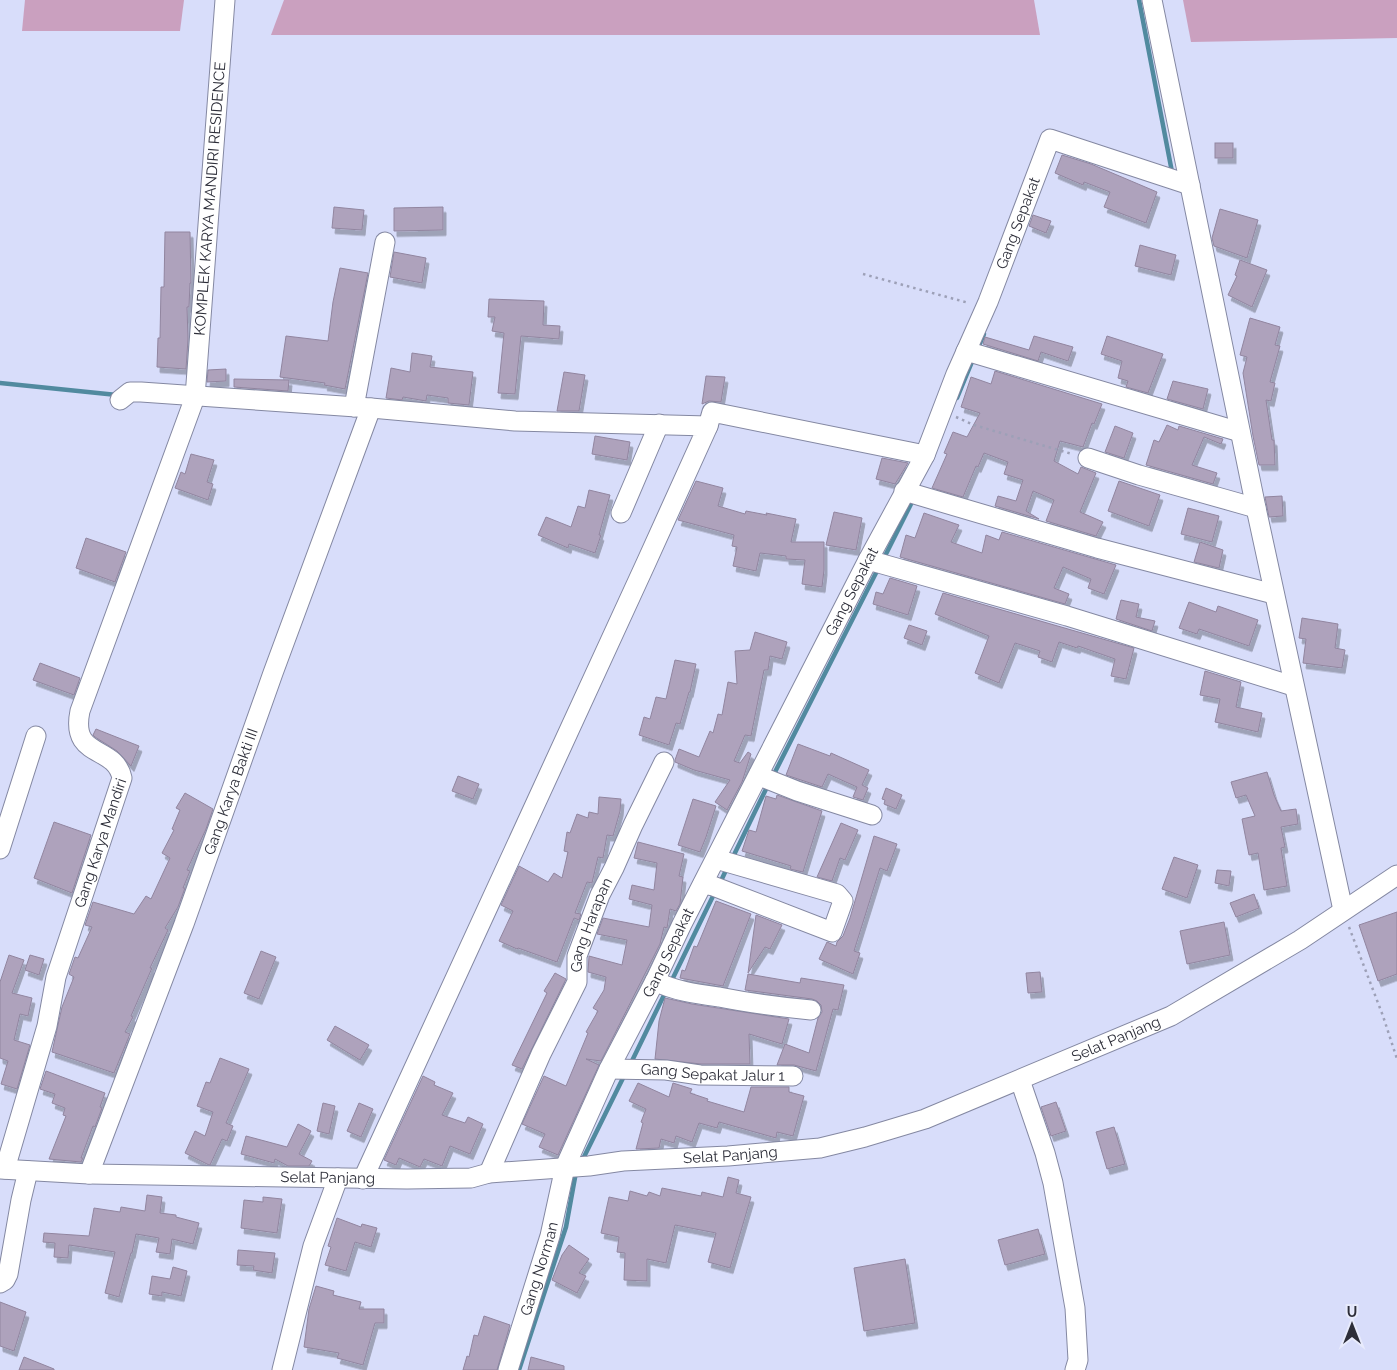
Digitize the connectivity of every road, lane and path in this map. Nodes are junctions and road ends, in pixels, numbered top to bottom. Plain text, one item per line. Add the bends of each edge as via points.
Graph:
1 (226, 0) edge
2 (1152, 0) edge
3 (1190, 185) junction
4 (385, 242) dead end
5 (863, 274) dead end
6 (985, 308) junction
7 (972, 353) junction
8 (195, 397) junction
9 (120, 400) dead end
10 (365, 412) junction
11 (950, 415) dead end
12 (708, 426) junction
13 (656, 431) junction
14 (1240, 432) junction
15 (925, 455) junction
16 (1088, 458) joint
17 (911, 494) junction
18 (1256, 508) junction
19 (621, 514) dead end
20 (879, 562) junction
21 (1274, 594) junction
22 (1294, 686) junction
23 (36, 736) dead end
24 (664, 762) dead end
25 (768, 779) junction
26 (872, 815) dead end
27 (0, 849) edge
28 (725, 862) junction
29 (1397, 875) edge
30 (714, 887) junction
31 (1343, 910) junction
32 (663, 984) junction
33 (811, 1010) dead end
34 (1397, 1059) edge
35 (621, 1069) junction
36 (793, 1076) dead end
37 (1020, 1080) junction
38 (567, 1167) junction
39 (2, 1169) edge
40 (28, 1171) junction
41 (489, 1173) junction
42 (89, 1174) junction
43 (338, 1178) junction
44 (363, 1179) junction
45 (0, 1283) edge
46 (282, 1370) edge
47 (508, 1370) edge
48 (1076, 1370) edge

1 - 8 street, KOMPLEK KARYA MANDIRI RESIDENCE
2 - 3 street
3 - 6 street, Gang Sepakat via 1050,139
3 - 14 street
4 - 10 street, Gang Karya Bakti III
5 - 6 path
6 - 7 street, Gang Sepakat
7 - 14 street
7 - 15 street, Gang Sepakat
8 - 9 street via 130,392
8 - 10 street
8 - 39 street, Gang Karya Mandiri via 80,711 78,721 87,746 114,762 122,778 56,977 47,1026
10 - 13 street via 650,426
10 - 42 street, Gang Karya Bakti III via 184,924
11 - 16 path
12 - 13 street
12 - 15 street via 712,412
12 - 44 street
13 - 19 street
14 - 18 street
15 - 17 street, Gang Sepakat
16 - 18 street
17 - 20 street, Gang Sepakat
17 - 21 street via 1097,548
18 - 21 street
20 - 22 street
20 - 25 street, Gang Sepakat
21 - 22 street
22 - 31 street
23 - 27 street
24 - 41 street, Gang Harapan via 600,895 577,956 577,982 541,1054
25 - 26 street via 809,796
25 - 28 street, Gang Sepakat
28 - 30 street, Gang Sepakat
28 - 30 street via 837,894 843,901 832,932
29 - 31 street, Selat Panjang
30 - 32 street, Gang Sepakat
31 - 34 path
31 - 37 street, Selat Panjang via 1300,940 1171,1016
32 - 33 street via 755,1004
32 - 35 street, Gang Sepakat
35 - 36 street, Gang Sepakat Jalur 1 via 700,1075
35 - 38 street, Gang Sepakat
37 - 38 street, Selat Panjang via 925,1118 820,1148
37 - 48 street via 1053,1183 1075,1308
38 - 41 street, Selat Panjang
38 - 47 street, Gang Norman via 550,1236
39 - 40 street, Selat Panjang
40 - 42 street, Selat Panjang
40 - 45 street via 8,1274
41 - 44 street, Selat Panjang via 471,1178
42 - 43 street, Selat Panjang
43 - 44 street, Selat Panjang
43 - 46 street via 313,1246

